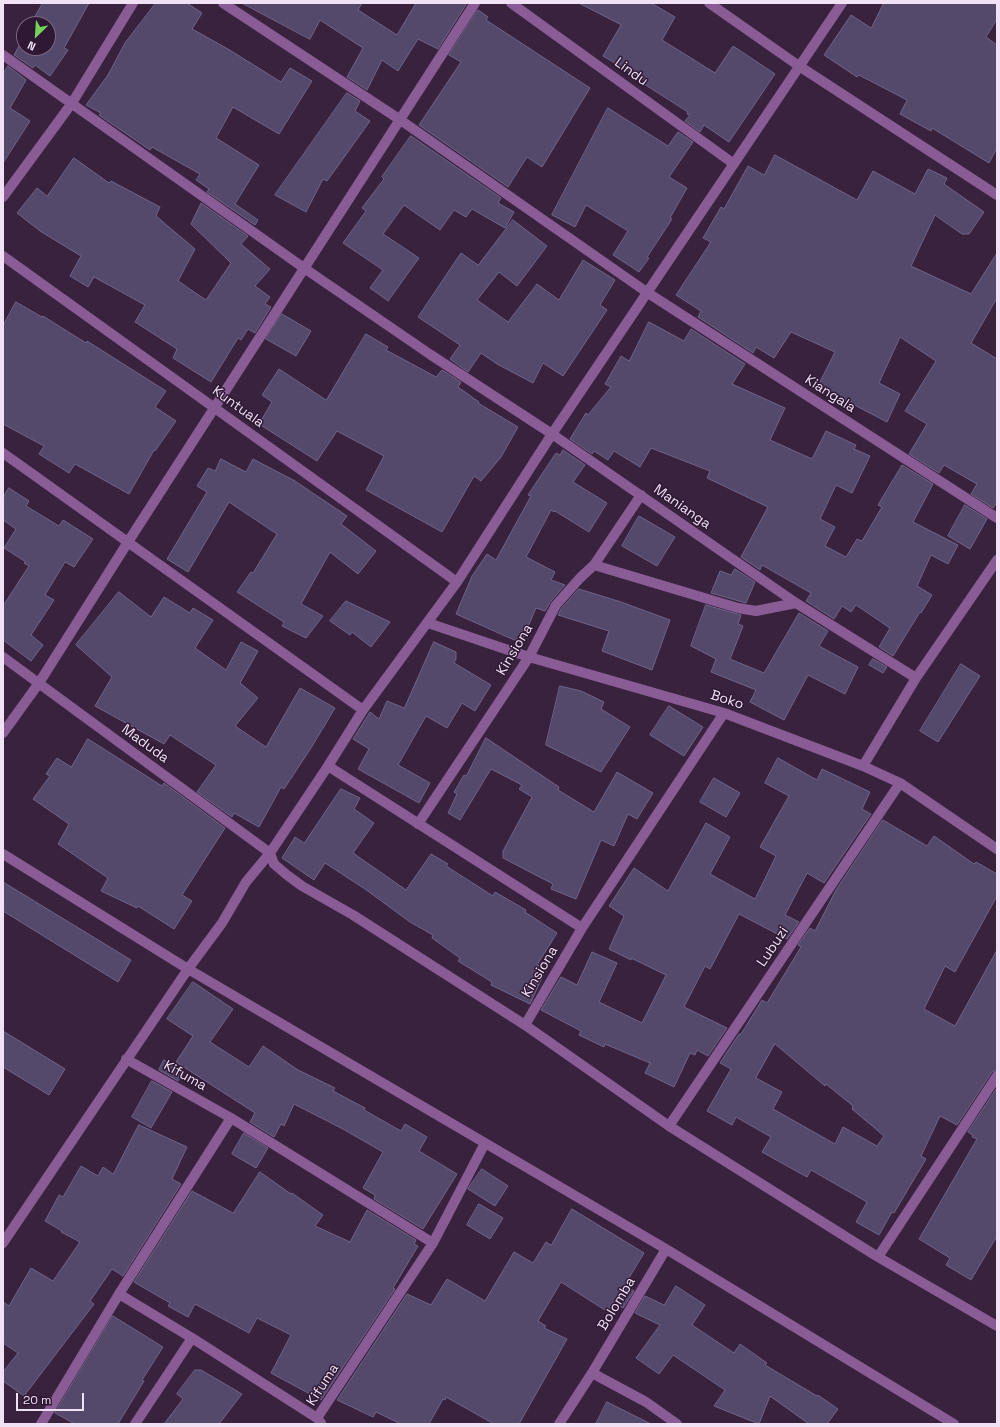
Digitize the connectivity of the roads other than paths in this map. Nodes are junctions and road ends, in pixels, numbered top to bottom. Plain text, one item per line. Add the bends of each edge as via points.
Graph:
1 (133, 3) edge
2 (223, 3) edge
3 (475, 3) edge
4 (511, 3) edge
5 (709, 3) edge
6 (842, 3) edge
7 (3, 55) edge
8 (799, 66) junction
9 (72, 103) junction
10 (399, 120) junction
11 (734, 164) junction
12 (997, 195) edge
13 (3, 197) edge
14 (3, 256) edge
15 (304, 268) junction
16 (648, 293) junction
17 (214, 407) junction
18 (552, 434) junction
19 (3, 453) edge
20 (641, 495) junction
21 (997, 518) edge
22 (128, 542) junction
23 (997, 560) edge
24 (594, 565) junction
25 (457, 582) junction
26 (796, 603) junction
27 (428, 623) junction
28 (3, 657) edge
29 (529, 657) junction
30 (916, 678) junction
31 (39, 683) junction
32 (363, 710) junction
33 (724, 713) junction
34 (3, 733) edge
35 (328, 766) junction
36 (863, 766) junction
37 (900, 783) junction
38 (418, 824) junction
39 (997, 849) edge
40 (270, 853) junction
41 (3, 854) edge
42 (582, 928) junction
43 (188, 969) junction
44 (525, 1025) junction
45 (126, 1059) junction
46 (997, 1076) edge
47 (231, 1118) junction
48 (669, 1126) junction
49 (485, 1143) junction
50 (433, 1242) junction
51 (3, 1243) edge
52 (666, 1249) junction
53 (878, 1257) junction
54 (119, 1294) junction
55 (997, 1326) edge
56 (192, 1338) junction
57 (592, 1373) junction
58 (319, 1421) edge
59 (41, 1424) edge
60 (135, 1424) edge
61 (559, 1424) edge
62 (677, 1424) edge
63 (954, 1424) edge

1 - 9 street
2 - 10 street, Kiangala
3 - 10 street
4 - 11 street, Lindu
5 - 8 street
6 - 8 street
7 - 9 street, Manianga
8 - 11 street
8 - 12 street
9 - 13 street
9 - 15 street, Manianga
10 - 15 street
10 - 16 street, Kiangala
11 - 16 street
14 - 17 street, Kuntuala
15 - 17 street
15 - 18 street, Manianga
16 - 18 street
16 - 21 street, Kiangala
17 - 22 street
17 - 25 street, Kuntuala
18 - 20 street, Manianga
18 - 25 street
19 - 22 street
20 - 24 street, Kinsiona
20 - 26 street, Manianga
22 - 31 street
22 - 32 street
23 - 30 street
24 - 26 street via 738,608 756,611
24 - 29 street, Kinsiona via 556,605
25 - 27 street
26 - 30 street, Manianga
27 - 29 street, Boko
27 - 32 street
28 - 31 street, Maduda
29 - 33 street, Boko
29 - 38 street, Kinsiona
30 - 36 street
31 - 34 street
31 - 40 street, Maduda
32 - 35 street
33 - 36 street, Boko
33 - 42 street, Kinsiona
35 - 38 street
35 - 40 street
36 - 37 street, Boko
37 - 39 street, Boko
37 - 48 street, Lubuzi
38 - 42 street
40 - 43 street via 246,882 222,923
40 - 44 street via 274,864 302,886 353,915
41 - 43 street
42 - 44 street, Kinsiona
43 - 45 street
43 - 49 street
44 - 48 street
45 - 47 street, Kifuma
45 - 51 street
46 - 53 street
47 - 50 street, Kifuma
47 - 54 street
48 - 53 street
49 - 50 street, Kifuma
49 - 52 street
50 - 58 street, Kifuma
52 - 57 street, Bolomba
52 - 63 street
53 - 55 street
54 - 56 street, Kifuma
54 - 59 street
56 - 58 street, Kifuma
56 - 60 street
57 - 61 street, Bolomba
57 - 62 street via 646,1402

